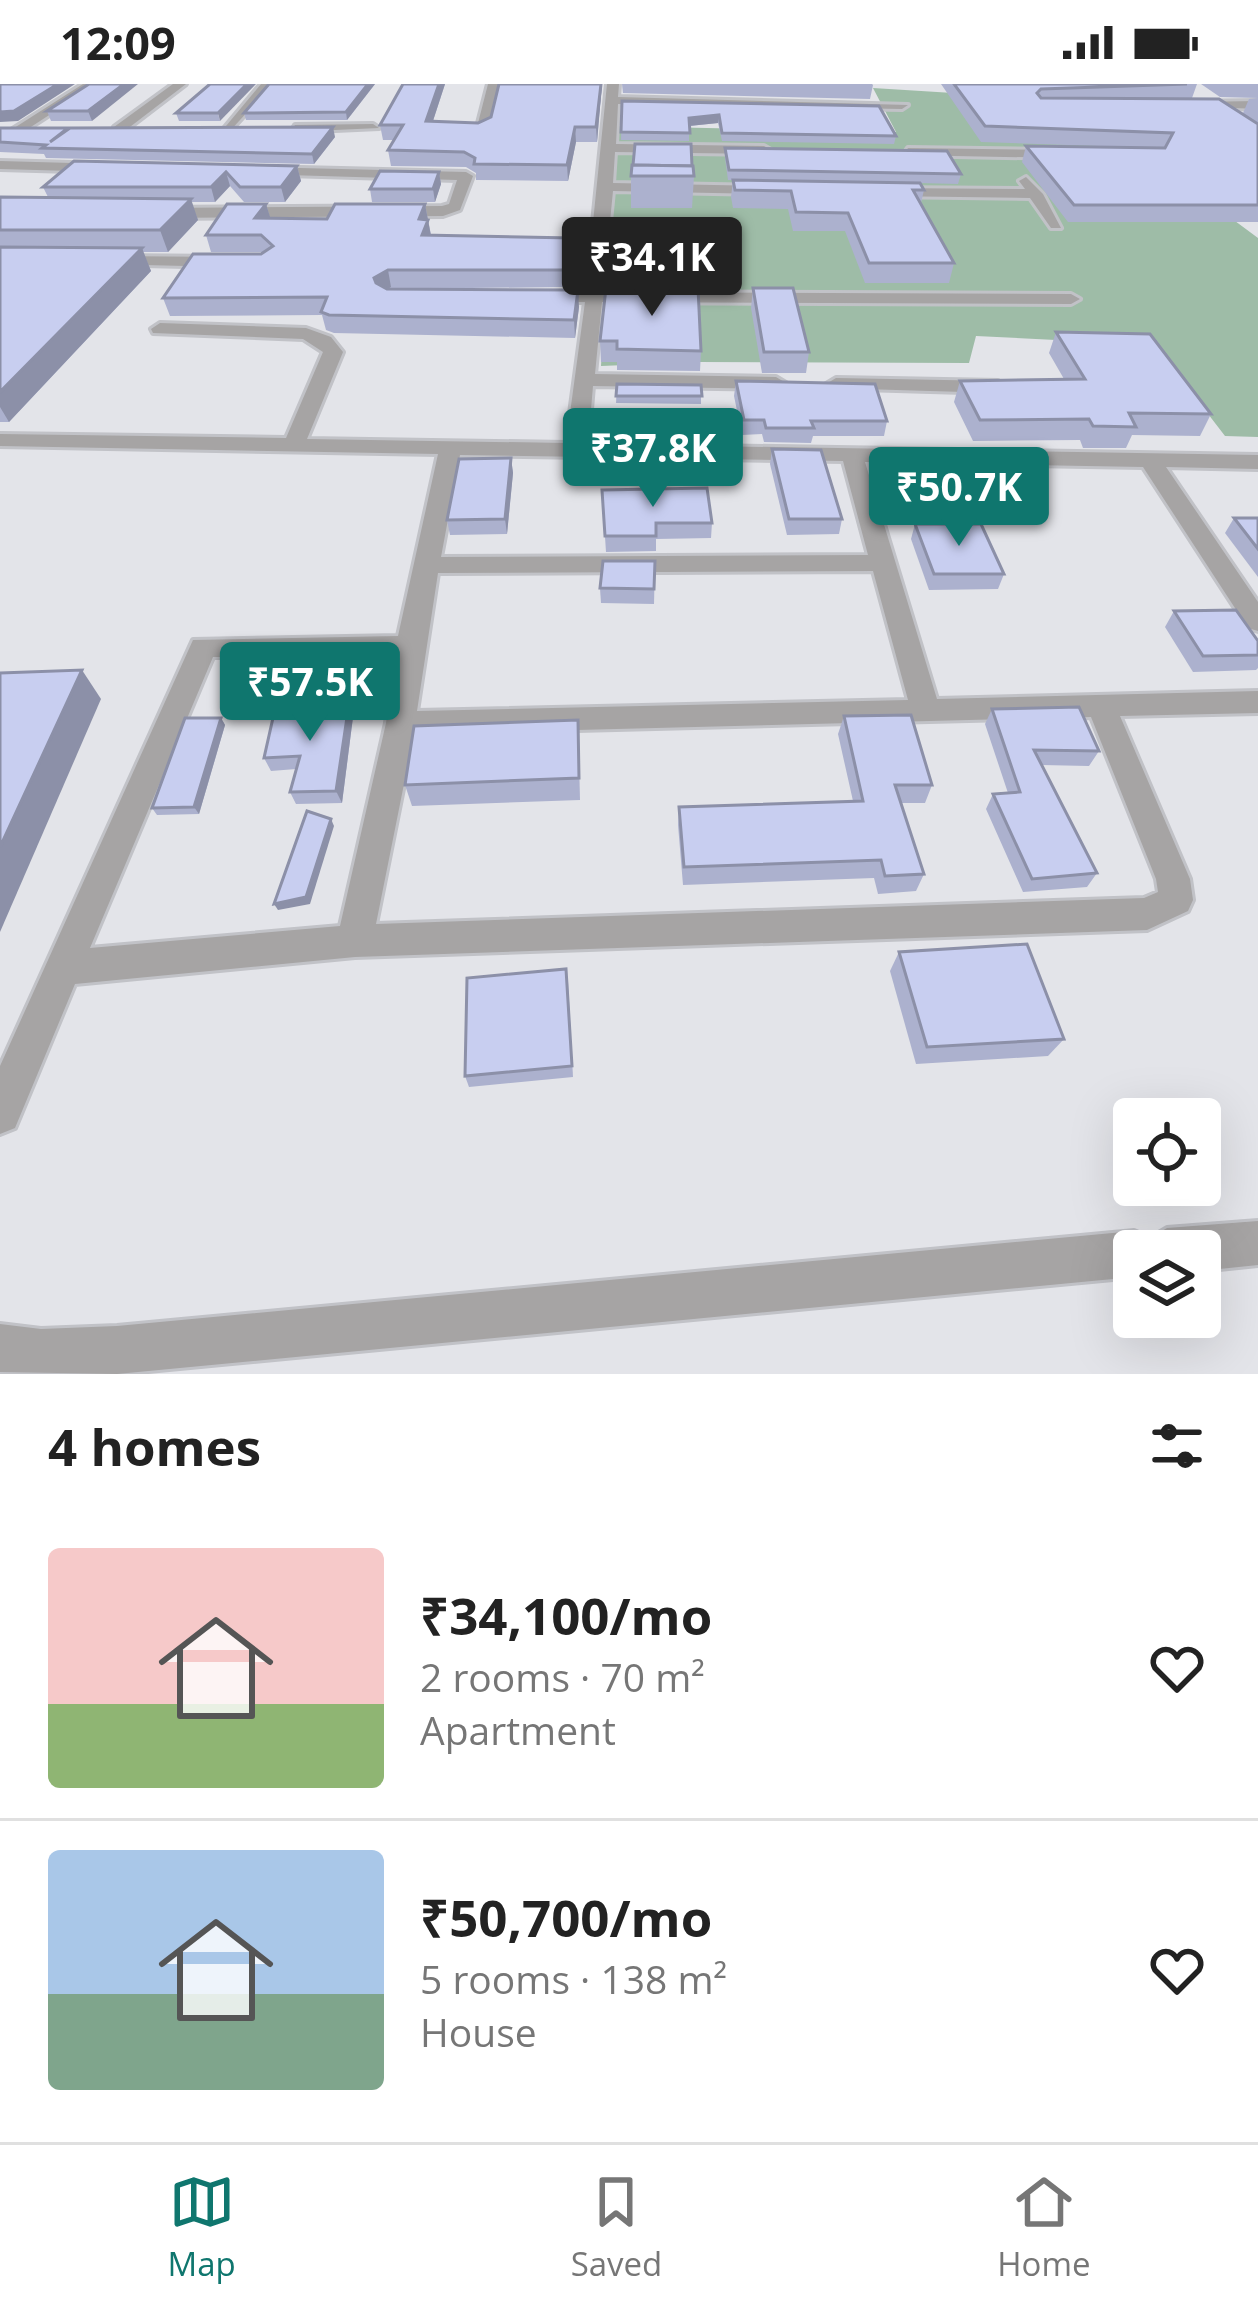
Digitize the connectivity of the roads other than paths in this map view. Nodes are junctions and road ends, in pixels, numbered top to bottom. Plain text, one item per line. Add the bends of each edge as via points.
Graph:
1 (91, 84) edge
2 (180, 84) edge
3 (267, 84) edge
4 (494, 84) edge
5 (740, 84) edge
6 (612, 92) edge
7 (751, 103) junction
8 (1206, 103) junction
9 (902, 105) dead end
10 (1258, 105) edge
11 (1171, 106) edge
12 (1245, 126) edge
13 (373, 128) dead end
14 (610, 128) junction
15 (21, 129) junction
16 (203, 129) edge
17 (225, 129) junction
18 (246, 129) edge
19 (288, 129) edge
20 (632, 129) edge
21 (0, 130) edge
22 (60, 130) edge
23 (99, 130) edge
24 (118, 130) junction
25 (140, 130) edge
26 (482, 131) edge
27 (0, 143) edge
28 (608, 148) junction
29 (771, 150) edge
30 (887, 152) edge
31 (1004, 153) junction
32 (1092, 154) edge
33 (0, 165) edge
34 (116, 168) edge
35 (233, 171) edge
36 (608, 187) junction
37 (798, 190) edge
38 (869, 191) edge
39 (1036, 194) junction
40 (139, 213) edge
41 (1056, 225) dead end
42 (89, 261) edge
43 (244, 262) edge
44 (524, 297) edge
45 (591, 297) junction
46 (1071, 299) dead end
47 (160, 329) dead end
48 (584, 380) junction
49 (794, 384) edge
50 (817, 384) edge
51 (1027, 388) edge
52 (0, 440) edge
53 (293, 447) junction
54 (451, 447) junction
55 (576, 451) junction
56 (852, 454) junction
57 (1150, 460) junction
58 (1258, 462) edge
59 (885, 563) junction
60 (430, 565) junction
61 (1254, 611) edge
62 (410, 646) junction
63 (1258, 702) edge
64 (1100, 704) junction
65 (925, 709) junction
66 (401, 723) junction
67 (355, 941) junction
68 (61, 968) junction
69 (0, 1113) edge
70 (1258, 1243) edge
71 (1221, 1246) edge
72 (1113, 1256) edge
73 (0, 1348) edge

1 - 15 street
2 - 24 street
3 - 17 street
4 - 26 street
5 - 7 street
6 - 7 street
6 - 14 street
7 - 9 street
8 - 10 street
8 - 11 street
8 - 12 street
13 - 19 street
14 - 20 street
14 - 28 street
15 - 21 street
15 - 22 street
15 - 27 street
16 - 17 street
17 - 18 street
23 - 24 street
24 - 25 street
28 - 29 street
28 - 36 street
30 - 31 street
31 - 32 street
31 - 39 street
33 - 34 street
35 - 40 street via 466,176 455,207 443,211
36 - 37 street
36 - 45 street
38 - 39 street
39 - 41 street
42 - 43 street
44 - 45 street
45 - 46 street
45 - 48 street
47 - 53 street via 323,341 333,352
48 - 49 street
48 - 55 street
50 - 51 street
52 - 53 street
53 - 54 street
54 - 55 street
54 - 60 street
55 - 56 street
56 - 57 street
56 - 59 street
57 - 58 street
57 - 61 street
59 - 60 street
59 - 65 street
60 - 62 street
62 - 66 street
62 - 68 street via 203,646
63 - 64 street
64 - 65 street
64 - 67 street via 1173,880 1176,900 1147,914
65 - 66 street
66 - 67 street
67 - 68 street
68 - 69 street
70 - 71 street
72 - 73 street via 117,1350

